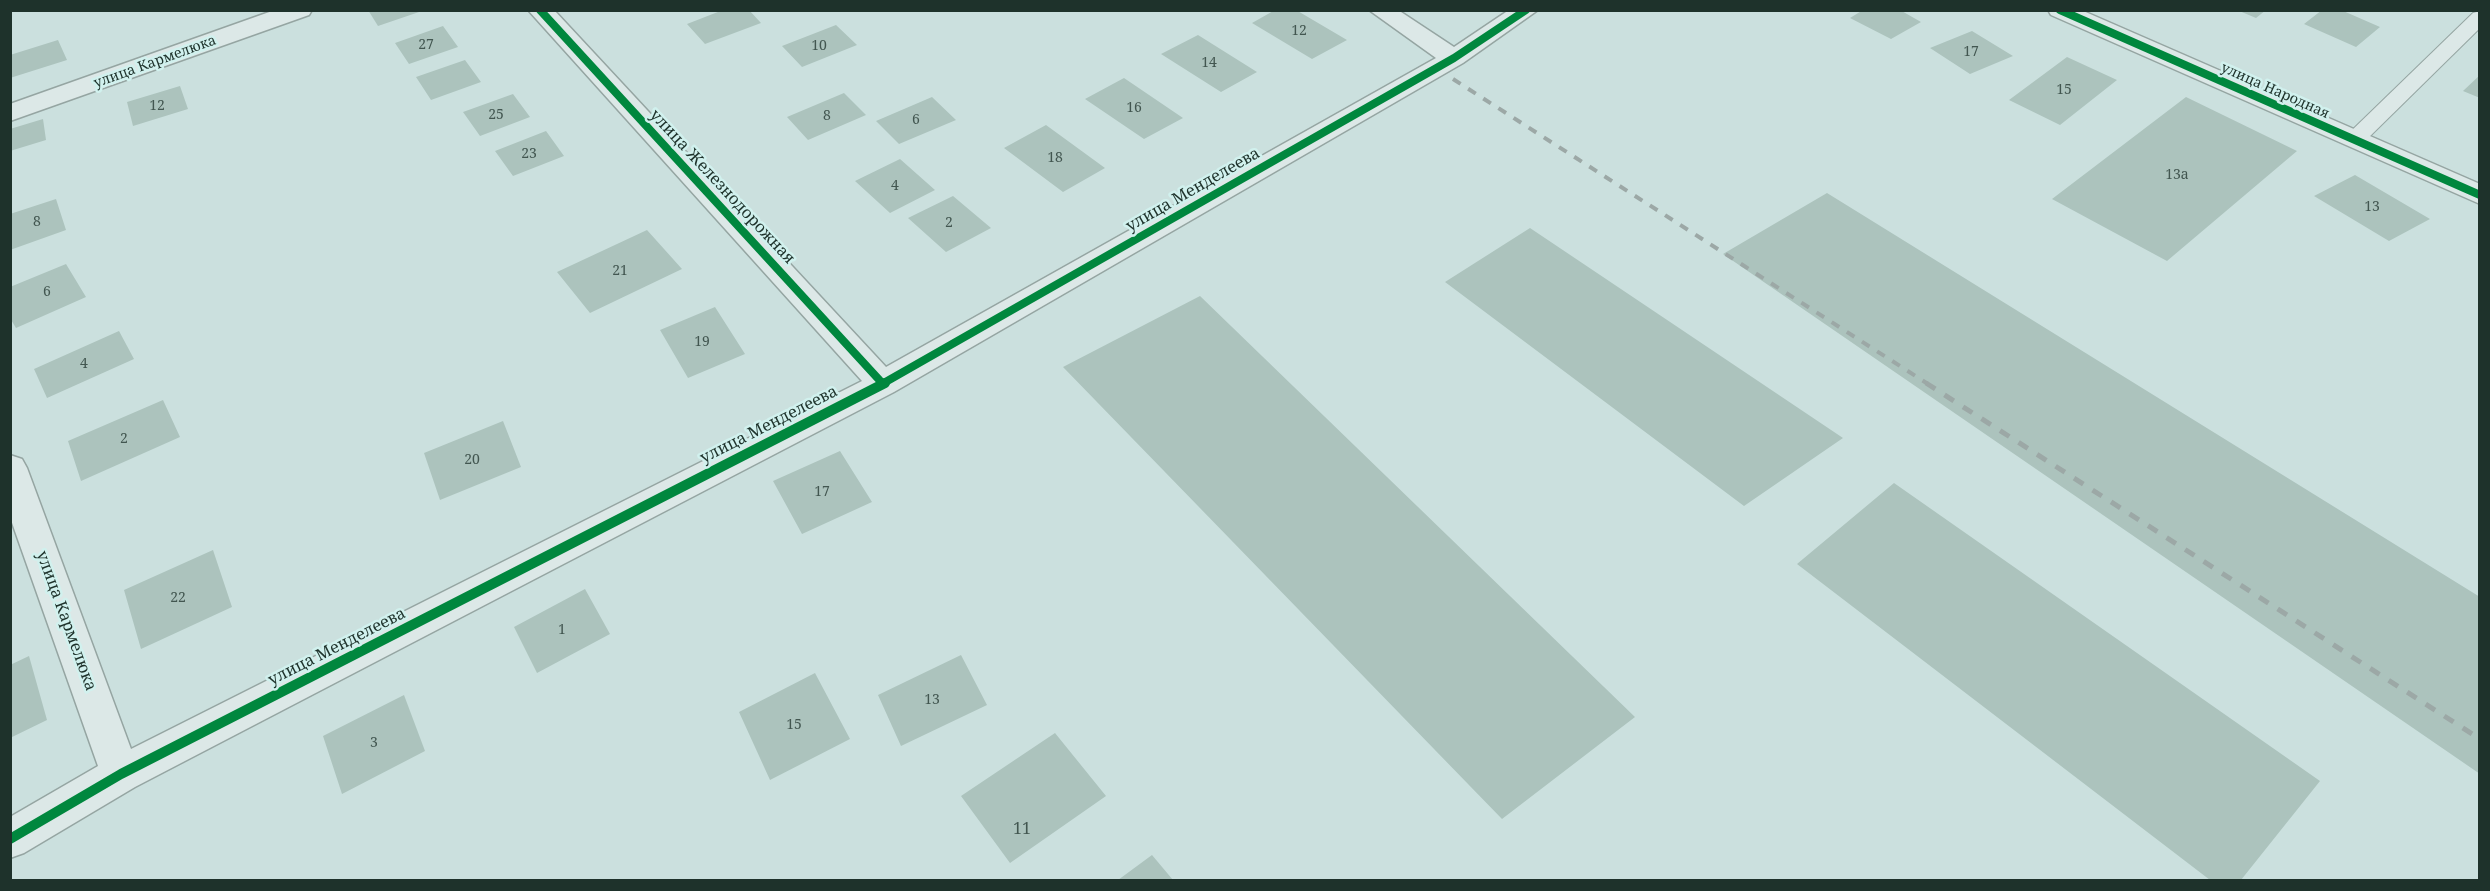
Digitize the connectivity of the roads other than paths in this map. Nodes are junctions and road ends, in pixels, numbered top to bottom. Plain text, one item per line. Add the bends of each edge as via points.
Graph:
1 (300, 10) edge
2 (540, 10) edge
3 (1381, 10) edge
4 (1526, 10) edge
5 (2060, 10) edge
6 (2480, 17) edge
7 (1454, 58) junction
8 (10, 113) edge
9 (2354, 140) junction
10 (2480, 195) edge
11 (883, 384) junction
12 (10, 468) edge
13 (121, 774) junction
14 (10, 838) edge

1 - 8 street, улица Кармелюка
2 - 11 street, улица Железнодорожная
3 - 7 street
4 - 7 street, улица Менделеева
5 - 9 street, улица Народная
6 - 9 lane
7 - 11 street, улица Менделеева
9 - 10 street, улица Народная
11 - 13 street, улица Менделеева
12 - 13 street, улица Кармелюка
13 - 14 street, улица Менделеева

